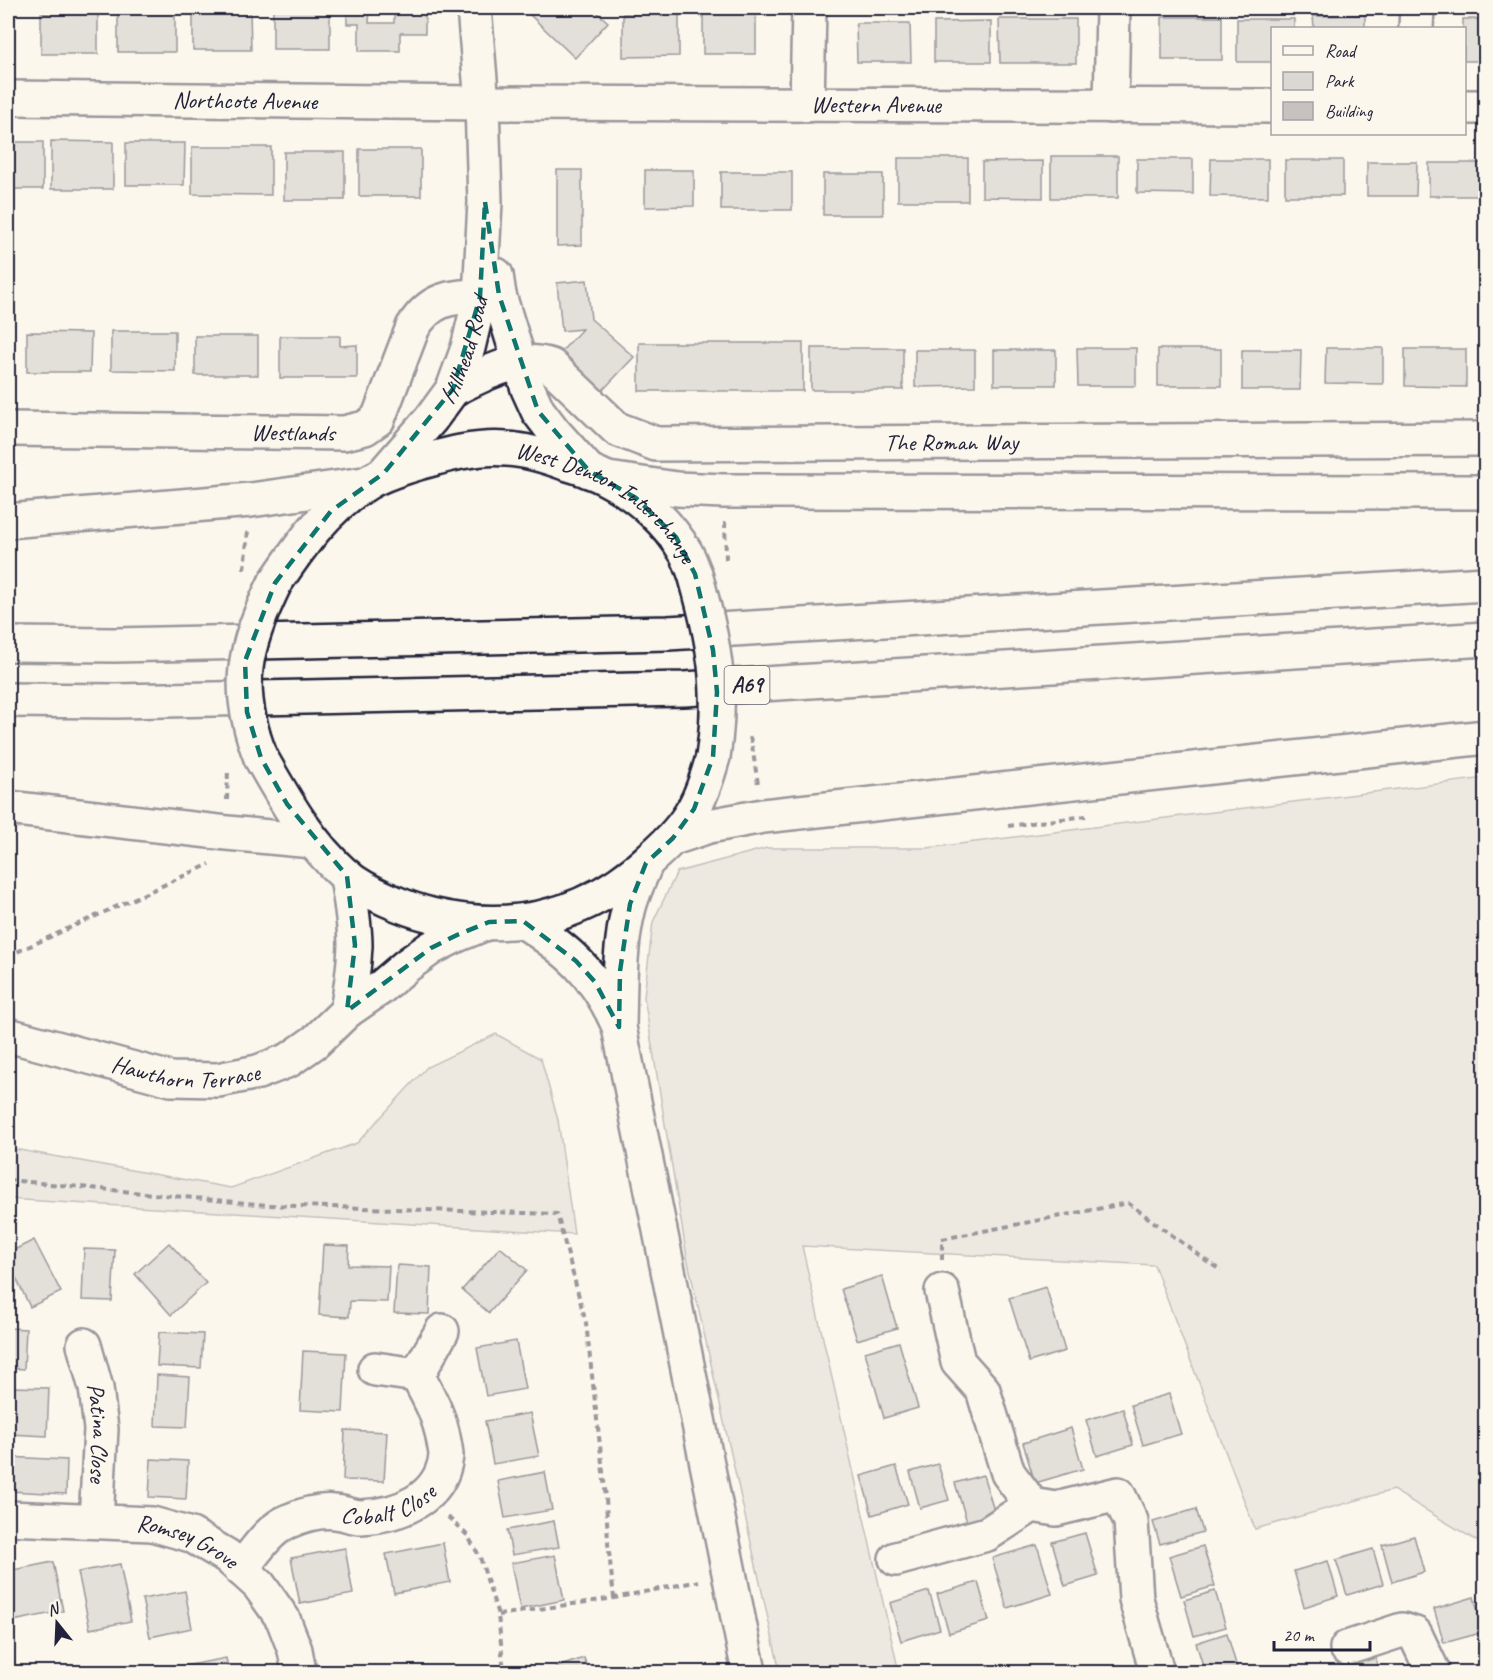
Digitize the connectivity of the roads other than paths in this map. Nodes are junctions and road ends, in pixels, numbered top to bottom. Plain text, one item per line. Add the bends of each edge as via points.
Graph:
1 (474, 8) edge
2 (809, 8) edge
3 (1113, 8) edge
4 (1417, 8) edge
5 (1416, 27) edge
6 (8, 98) edge
7 (482, 103) junction
8 (807, 105) junction
9 (1112, 106) junction
10 (1271, 106) edge
11 (1466, 107) edge
12 (1485, 107) edge
13 (490, 296) junction
14 (521, 362) junction
15 (453, 389) junction
16 (8, 429) edge
17 (1485, 439) edge
18 (598, 475) junction
19 (374, 479) junction
20 (1485, 492) edge
21 (8, 521) edge
22 (1485, 584) edge
23 (1485, 639) edge
24 (8, 644) edge
25 (8, 700) edge
26 (1485, 737) edge
27 (8, 808) edge
28 (673, 838) junction
29 (312, 841) junction
30 (646, 863) junction
31 (347, 876) junction
32 (523, 921) junction
33 (489, 922) junction
34 (347, 1011) junction
35 (619, 1027) junction
36 (8, 1035) edge
37 (942, 1291) road end
38 (442, 1331) dead end
39 (84, 1346) dead end
40 (375, 1369) dead end
41 (417, 1375) junction
42 (1032, 1505) junction
43 (8, 1518) edge
44 (96, 1521) junction
45 (896, 1559) dead end
46 (241, 1569) junction
47 (1347, 1648) dead end
48 (299, 1672) edge
49 (749, 1672) edge
50 (1157, 1672) edge
51 (1433, 1672) edge

1 - 7 main road, Hillhead Road
2 - 8 main road
3 - 9 main road
4 - 5 main road
6 - 7 main road, Northcote Avenue
7 - 8 main road, Western Avenue
7 - 13 main road, Hillhead Road
8 - 9 main road, Western Avenue
9 - 10 main road, Western Avenue
11 - 12 main road
13 - 14 main road, Hillhead Road
13 - 15 main road, Hillhead Road
13 - 16 main road, Westlands via 448,298 420,315 378,419 365,428 344,433
14 - 15 main road, The Roman Way
14 - 17 main road, The Roman Way via 551,366 617,429 656,444
14 - 18 main road, Hillhead Road via 538,411
15 - 19 main road, Hillhead Road via 431,419
18 - 19 main road, West Denton Interchange via 540,454 506,449 473,450 437,458
18 - 20 main road via 677,489 724,490
18 - 28 main road, West Denton Interchange, bridge via 636,498 659,518 687,554 713,650 717,692 713,757 694,809
19 - 21 main road via 251,500
19 - 29 main road, West Denton Interchange, bridge via 331,511 299,548 262,609 245,661 244,687 252,735 287,804
22 - 24 main road via 668,633
23 - 25 main road, A69 via 684,689
26 - 28 main road via 763,816 709,826
27 - 29 main road
28 - 30 main road, West Denton Interchange
29 - 31 main road, West Denton Interchange
30 - 32 main road, West Denton Interchange via 618,886 589,902 555,915
30 - 35 main road via 623,934
31 - 33 main road, West Denton Interchange via 417,911 454,920
31 - 34 main road via 355,945
32 - 33 main road, West Denton Interchange
32 - 35 main road via 554,941 595,981
33 - 34 main road, Hawthorn Terrace via 431,948
34 - 36 main road, Hawthorn Terrace via 289,1060 218,1080 171,1079
35 - 49 main road
37 - 42 main road via 958,1362 983,1390 1008,1473
38 - 41 main road
39 - 44 main road, Patina Close via 96,1388 100,1430
40 - 41 main road
41 - 46 main road, Cobalt Close via 436,1411 446,1455 439,1480 425,1496 407,1508 387,1514 358,1517 334,1512 286,1522 267,1537
42 - 45 main road via 987,1534
42 - 50 main road via 1056,1509 1118,1494 1131,1521 1136,1599
43 - 44 main road, Romsey Grove
44 - 46 main road, Romsey Grove via 152,1524 191,1535
46 - 48 main road, Romsey Grove via 259,1585 283,1619 296,1650
47 - 51 main road via 1409,1631 1415,1634

